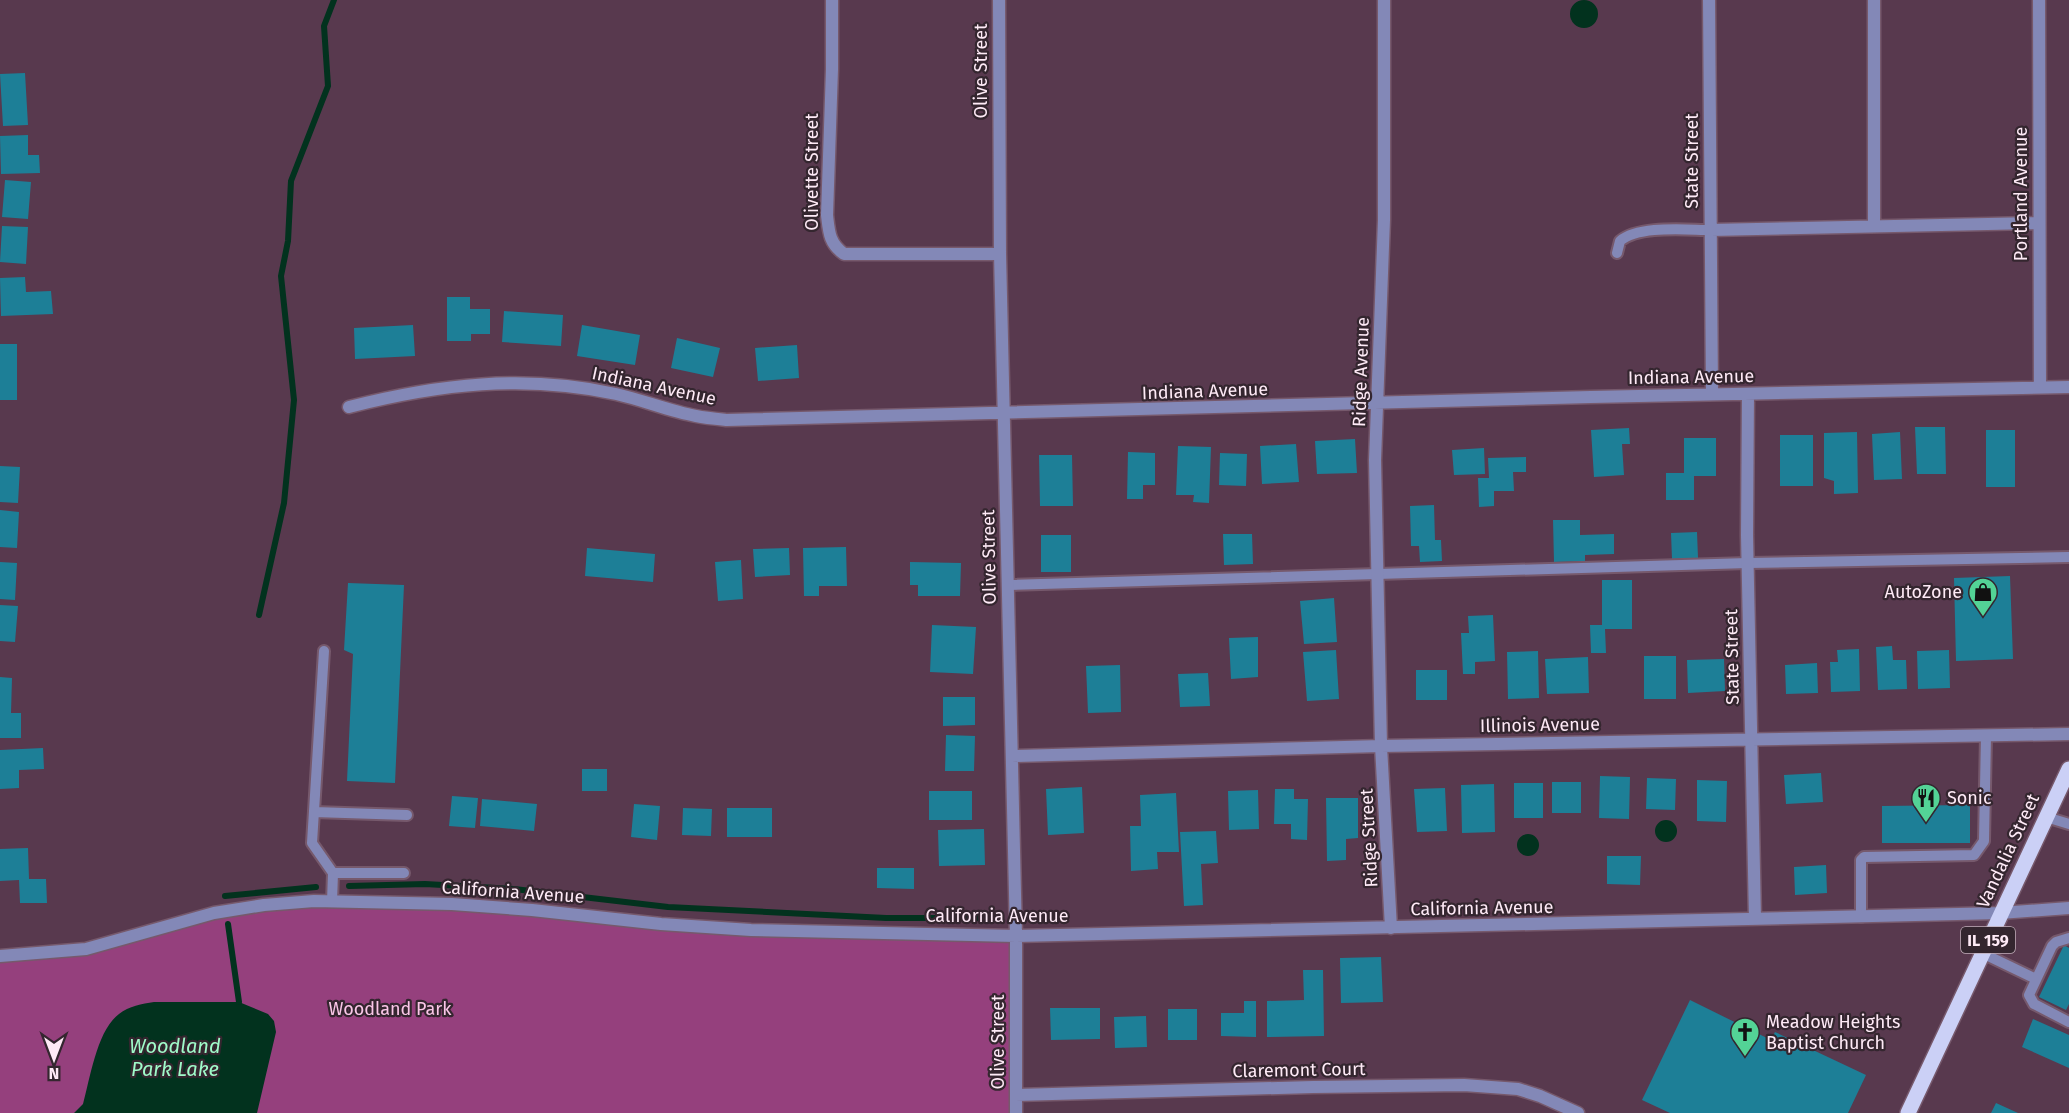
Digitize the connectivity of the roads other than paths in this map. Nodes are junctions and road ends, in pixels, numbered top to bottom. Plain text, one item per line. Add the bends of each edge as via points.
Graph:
1 (832, 0) edge
2 (999, 0) edge
3 (1384, 0) edge
4 (1709, 0) edge
5 (1874, 0) edge
6 (2039, 0) edge
7 (2039, 223) junction
8 (1874, 226) junction
9 (1711, 230) junction
10 (1617, 253) dead end
11 (1000, 254) junction
12 (2040, 387) junction
13 (2069, 387) edge
14 (1712, 394) junction
15 (1748, 394) junction
16 (1378, 404) junction
17 (349, 406) dead end
18 (1003, 414) junction
19 (2069, 557) edge
20 (1748, 563) junction
21 (1376, 573) junction
22 (1008, 585) junction
23 (324, 651) dead end
24 (2069, 734) edge
25 (1986, 735) junction
26 (1752, 739) junction
27 (1381, 746) junction
28 (1012, 756) junction
29 (2069, 769) edge
30 (314, 812) junction
31 (407, 815) dead end
32 (2046, 817) junction
33 (2069, 824) edge
34 (333, 873) junction
35 (404, 873) dead end
36 (332, 902) junction
37 (2069, 908) edge
38 (2000, 913) junction
39 (1861, 917) junction
40 (1755, 919) junction
41 (1391, 928) junction
42 (1016, 936) junction
43 (2069, 938) edge
44 (1982, 953) junction
45 (0, 956) edge
46 (2036, 979) junction
47 (2069, 1022) edge
48 (1016, 1095) junction
49 (1016, 1113) edge
50 (1578, 1113) edge
51 (1908, 1113) edge

1 - 11 street, Olivette Street via 827,216 830,240 844,254
2 - 11 street, Olive Street
3 - 16 street, Ridge Avenue via 1384,220
4 - 9 street, State Street
5 - 8 street
6 - 7 street, Portland Avenue
7 - 8 street
7 - 12 street, Portland Avenue
8 - 9 street
9 - 10 lane via 1631,234 1620,241
9 - 14 street, State Street
11 - 18 street, Olive Street
12 - 13 street, Indiana Avenue
12 - 15 street, Indiana Avenue
14 - 15 street, Indiana Avenue
14 - 16 street, Indiana Avenue
15 - 20 street, State Street
16 - 18 street, Indiana Avenue
16 - 21 street, Ridge Avenue
17 - 18 street, Indiana Avenue via 419,390 502,383 559,385 615,394 694,416 727,420
18 - 22 street, Olive Street
19 - 20 lane
20 - 21 lane
20 - 26 street, State Street
21 - 22 lane
21 - 27 street, Ridge Avenue
22 - 28 street, Olive Street
23 - 30 lane
24 - 25 street, Illinois Avenue
25 - 26 street, Illinois Avenue
25 - 39 lane via 1984,841 1974,855 1864,857
26 - 27 street, Illinois Avenue
26 - 40 street, State Street
27 - 28 street, Illinois Avenue
27 - 41 street, Ridge Street
28 - 42 street, Olive Street
29 - 32 main road, Vandalia Street / IL 159
30 - 31 lane
30 - 34 lane via 312,843
32 - 33 lane
32 - 38 main road, Vandalia Street / IL 159
34 - 35 lane
34 - 36 lane
36 - 42 street, California Avenue via 487,906 751,930
36 - 45 street, California Avenue via 264,904 214,913 86,949
37 - 38 street, California Avenue
38 - 39 street, California Avenue
38 - 44 main road, Vandalia Street / IL 159
39 - 40 street, California Avenue
40 - 41 street, California Avenue
41 - 42 street, California Avenue
42 - 48 street, Olive Street
43 - 46 lane via 2052,946
44 - 46 lane
44 - 51 main road, Vandalia Street / IL 159
46 - 47 lane via 2030,999
48 - 49 street, Olive Street
48 - 50 street, Claremont Court via 1464,1085 1518,1089

